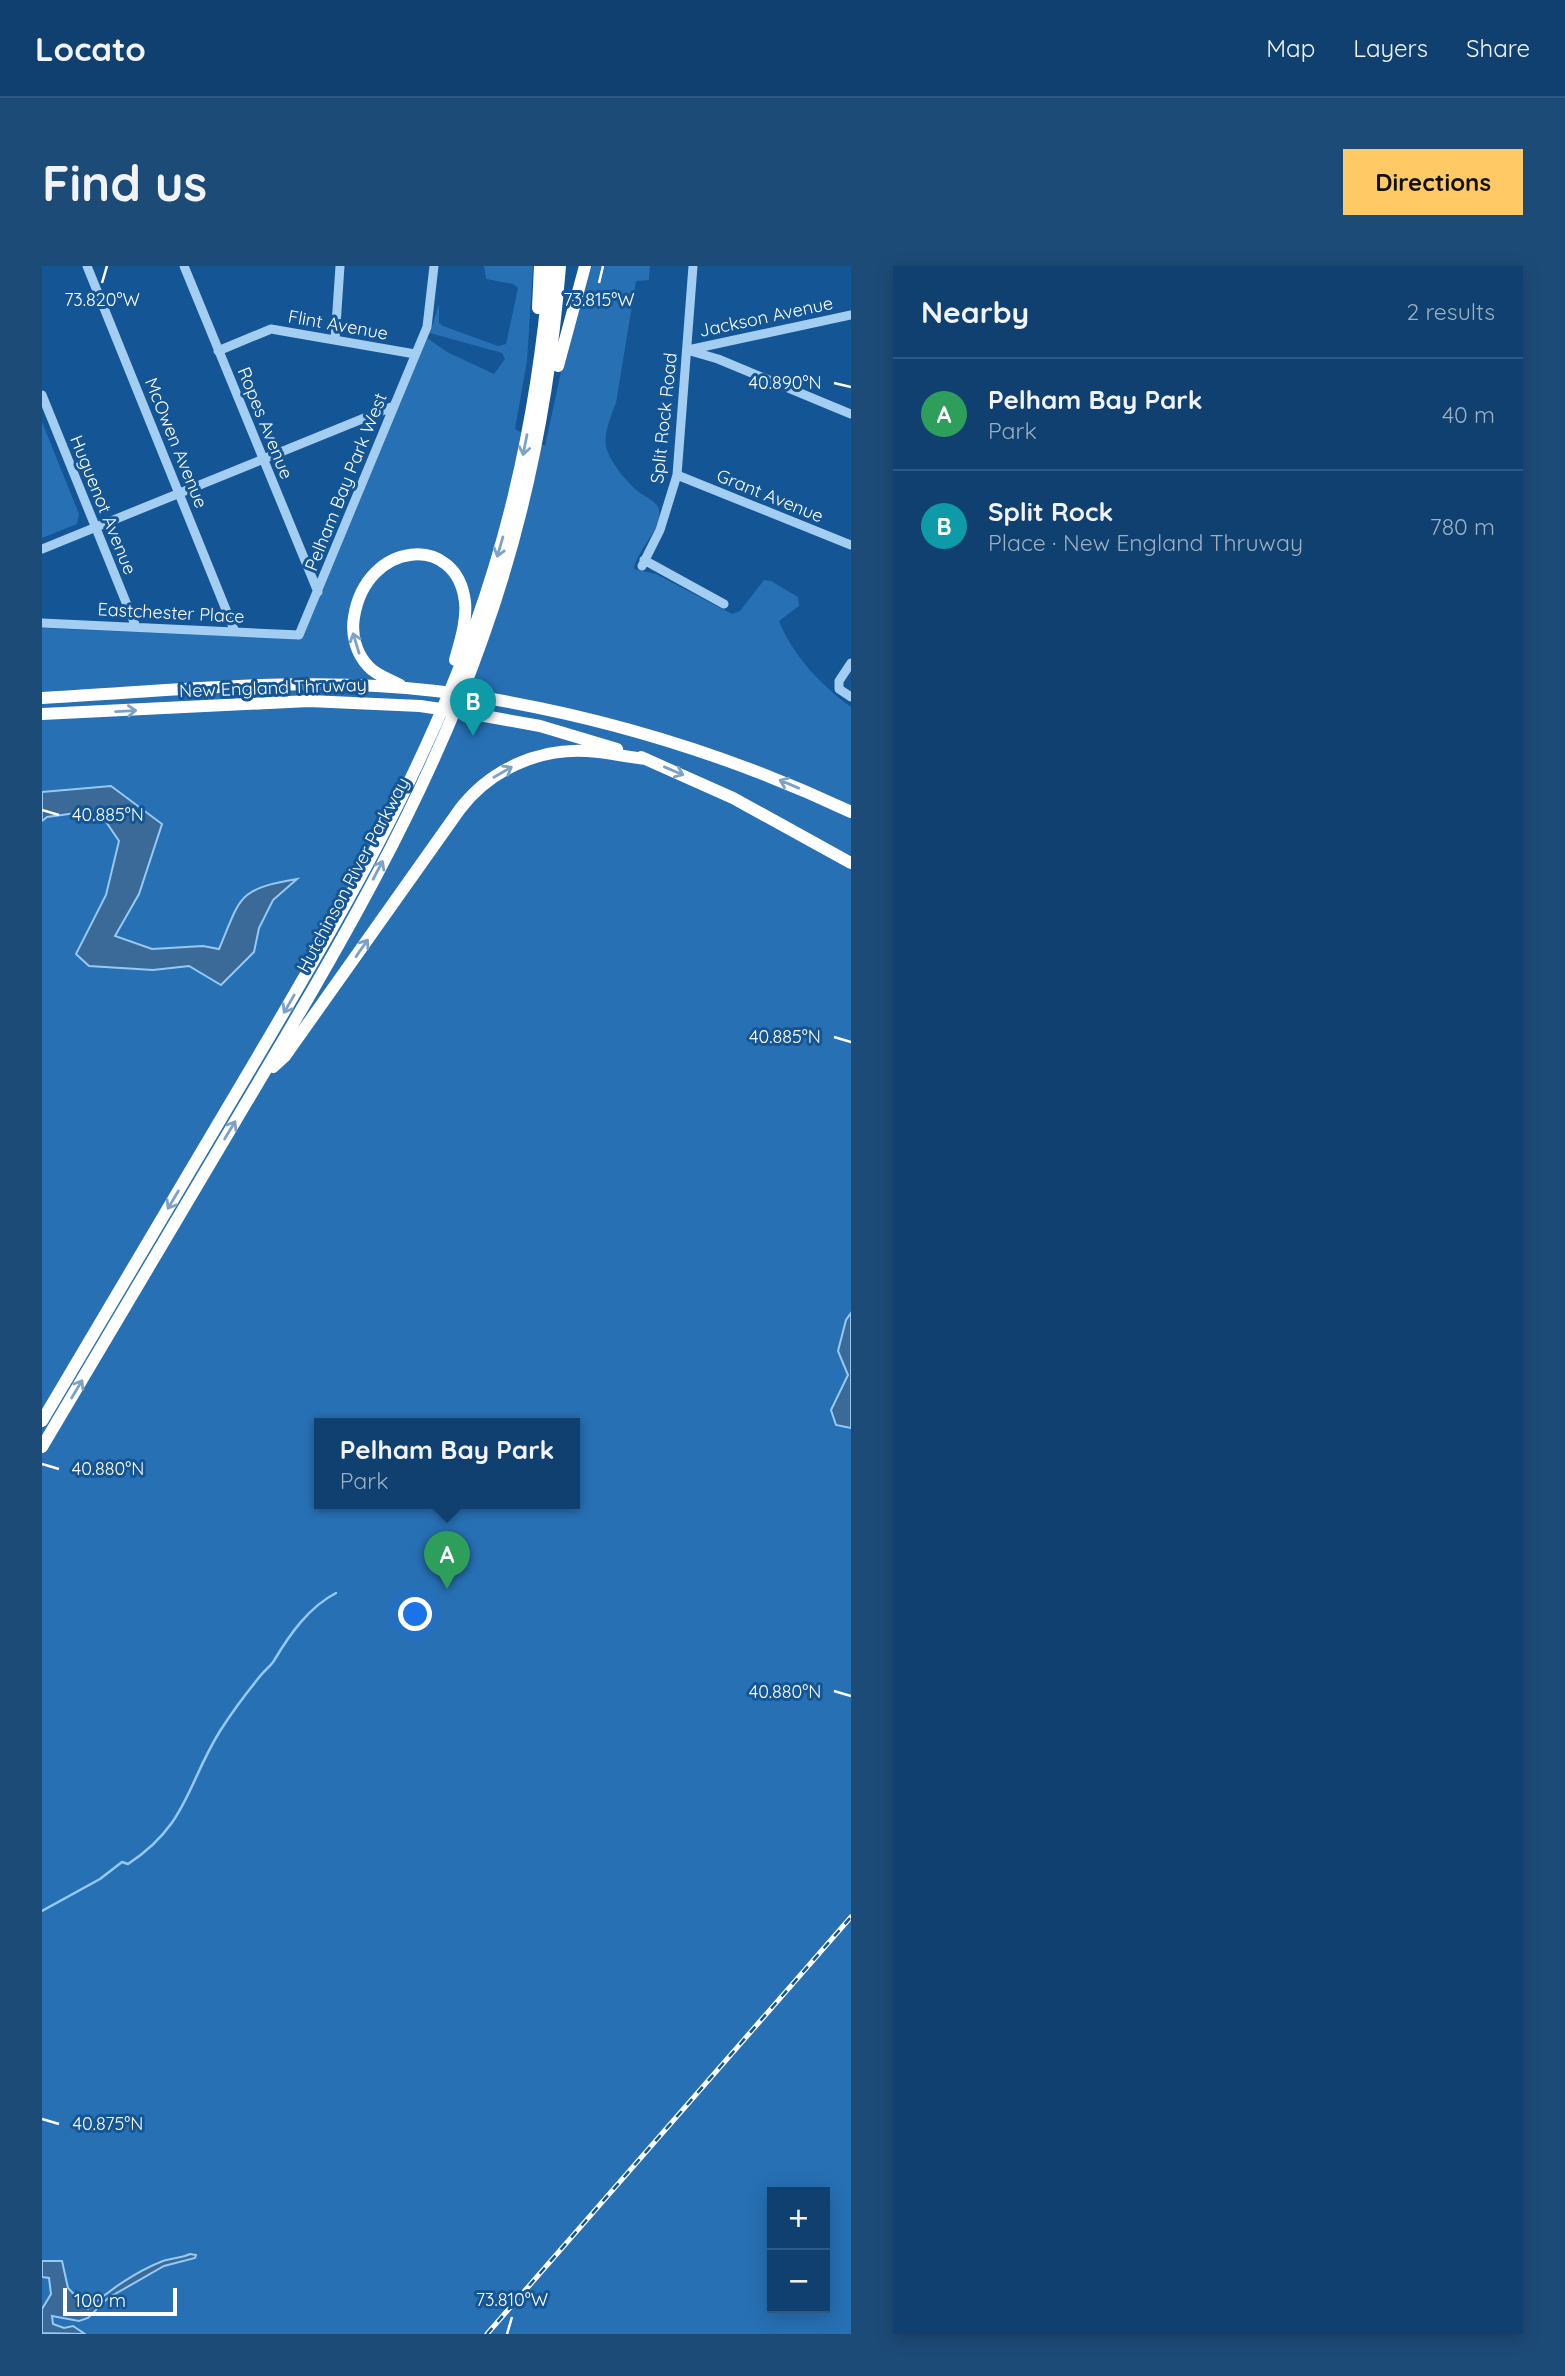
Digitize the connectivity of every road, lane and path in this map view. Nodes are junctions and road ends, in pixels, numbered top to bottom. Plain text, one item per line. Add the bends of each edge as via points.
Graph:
1 (87, 266) edge
2 (184, 266) edge
3 (340, 266) edge
4 (434, 266) edge
5 (540, 266) edge
6 (550, 266) edge
7 (560, 266) edge
8 (585, 266) edge
9 (693, 266) edge
10 (851, 315) edge
11 (335, 340) junction
12 (687, 350) junction
13 (218, 351) junction
14 (415, 354) junction
15 (537, 372) junction
16 (42, 395) edge
17 (394, 406) junction
18 (851, 414) edge
19 (541, 423) junction
20 (262, 460) junction
21 (677, 475) junction
22 (179, 494) junction
23 (95, 527) junction
24 (851, 545) edge
25 (42, 549) edge
26 (318, 592) junction
27 (724, 604) dead end
28 (42, 623) edge
29 (136, 627) junction
30 (235, 632) junction
31 (299, 635) joint
32 (851, 663) edge
33 (404, 687) junction
34 (851, 697) edge
35 (42, 698) edge
36 (443, 706) junction
37 (42, 714) edge
38 (646, 759) junction
39 (851, 812) edge
40 (851, 863) edge
41 (260, 1079) junction
42 (42, 1421) edge
43 (42, 1447) edge

1 - 22 street, McOwen Avenue
2 - 13 street, Ropes Avenue
3 - 11 street
4 - 14 street, Pelham Bay Park West via 431,312
5 - 15 highway
6 - 15 highway, Hutchinson River Parkway
7 - 19 highway, Hutchinson River Parkway
8 - 19 highway
9 - 12 street, Split Rock Road
10 - 12 street, Jackson Avenue
11 - 13 street, Flint Avenue via 271,329
11 - 14 street, Flint Avenue
12 - 18 street
12 - 21 street, Split Rock Road
13 - 20 street, Ropes Avenue
14 - 17 street, Pelham Bay Park West
15 -> 36 highway, Hutchinson River Parkway via 498,554
16 - 23 street, Huguenot Avenue
17 - 20 street
17 - 26 street, Pelham Bay Park West
41 -> 19 highway, Hutchinson River Parkway via 357,911 452,716 503,577
20 - 22 street
20 - 26 street, Ropes Avenue
21 - 24 street, Grant Avenue
21 - 27 street, Split Rock Road via 660,530 643,563
22 - 23 street
22 - 30 street, McOwen Avenue
23 - 25 street
23 - 29 street, Huguenot Avenue
26 - 31 street, Pelham Bay Park West
28 - 29 street, Eastchester Place
29 - 30 street, Eastchester Place
30 - 31 street, Eastchester Place
32 - 34 street via 839,681 839,689
33 - 35 highway, New England Thruway via 275,685
33 -> 36 highway via 366,663 356,646 353,620 361,593 376,569 394,558 421,555 448,569 465,598 464,622
39 -> 33 highway, New England Thruway, bridge via 670,740 575,714
36 -> 42 highway, Hutchinson River Parkway via 318,953
37 -> 38 highway, New England Thruway, bridge via 309,701 420,706 579,736
38 -> 40 highway, New England Thruway via 733,798
41 -> 38 highway via 285,1056 453,817 480,787 515,765 558,752
43 -> 41 highway, Hutchinson River Parkway

